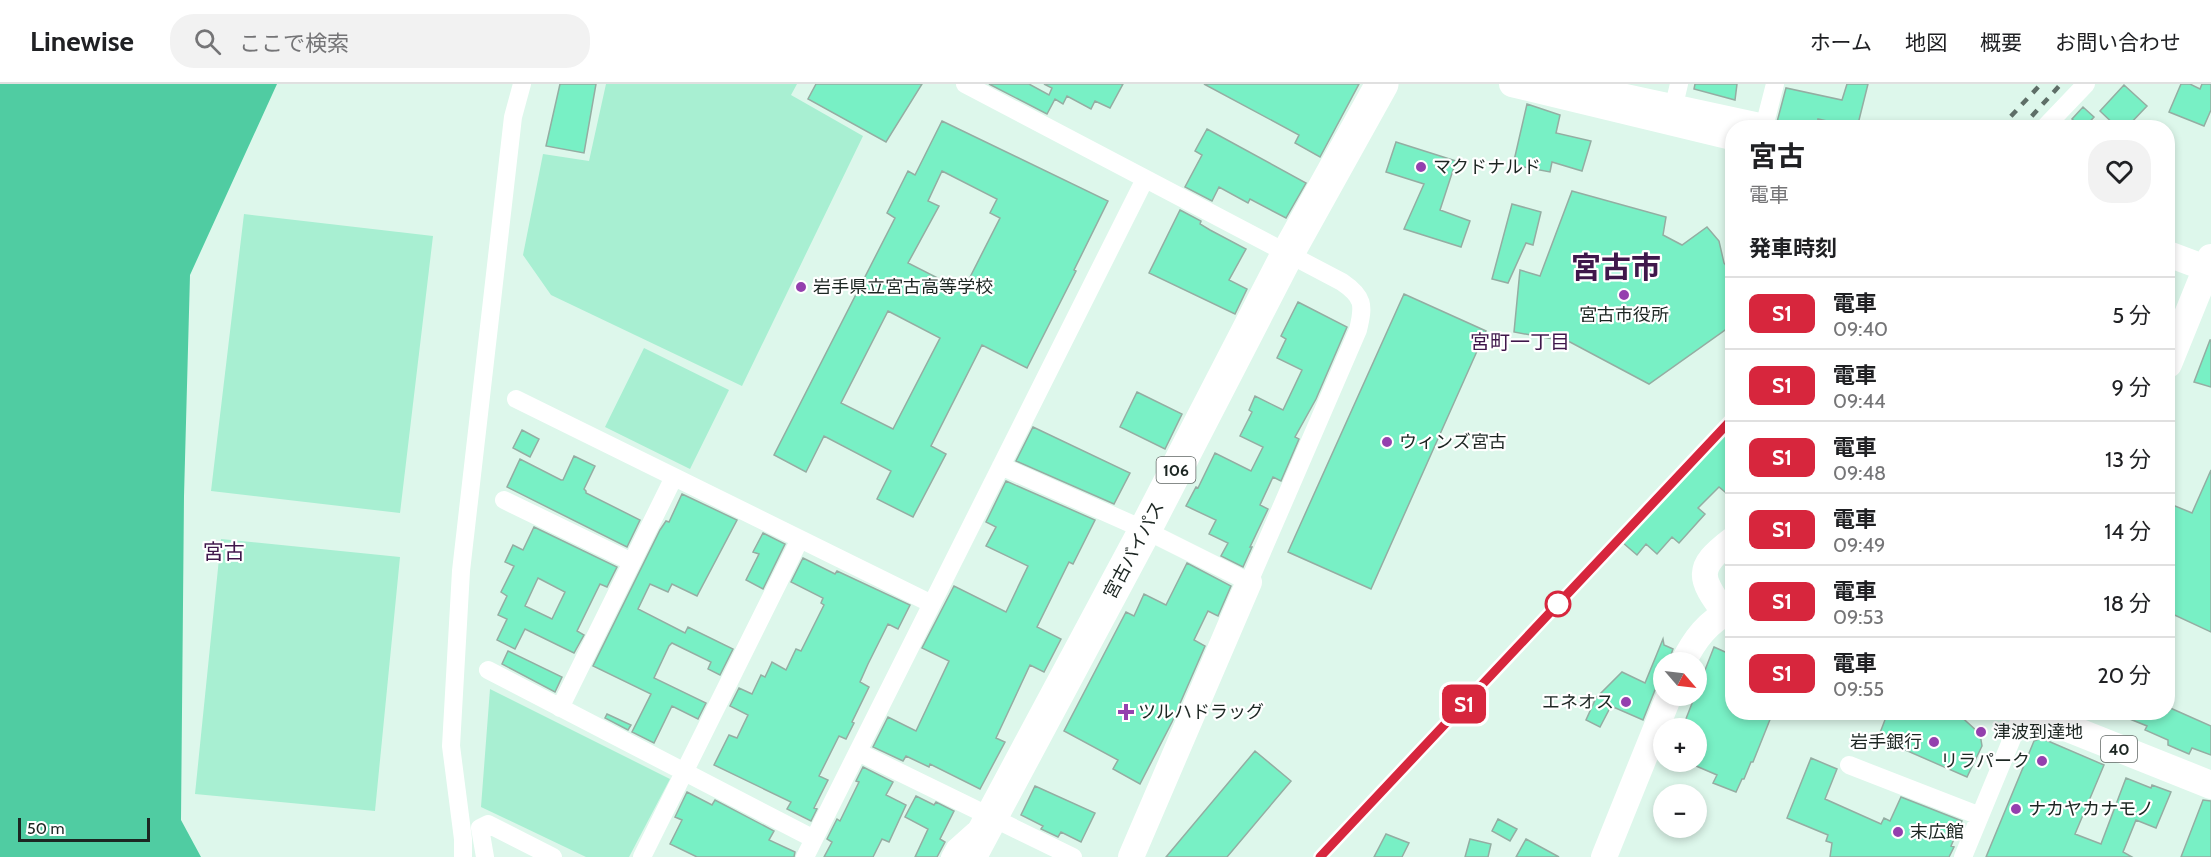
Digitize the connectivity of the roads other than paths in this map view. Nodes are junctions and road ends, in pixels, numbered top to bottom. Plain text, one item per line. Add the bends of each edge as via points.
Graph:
1 (522, 84) edge
2 (965, 84) edge
3 (1382, 84) edge
4 (1679, 84) edge
5 (1775, 84) edge
6 (2086, 84) edge
7 (1522, 87) edge
8 (999, 92) edge
9 (1674, 105) junction
10 (1751, 120) edge
11 (1767, 120) edge
12 (2052, 120) edge
13 (1725, 135) edge
14 (1145, 179) junction
15 (1288, 253) junction
16 (2175, 256) edge
17 (2210, 266) edge
18 (2175, 348) edge
19 (516, 399) dead end
20 (1001, 466) junction
21 (674, 477) junction
22 (504, 500) dead end
23 (1145, 530) junction
24 (800, 539) junction
25 (1725, 546) edge
26 (632, 562) junction
27 (1249, 582) junction
28 (932, 604) junction
29 (1725, 607) edge
30 (1725, 614) edge
31 (1689, 652) edge
32 (488, 670) dead end
33 (1665, 706) edge
34 (560, 708) junction
35 (2020, 720) edge
36 (2048, 720) edge
37 (858, 752) junction
38 (1849, 765) dead end
39 (684, 772) junction
40 (2211, 785) edge
41 (991, 816) junction
42 (1980, 816) junction
43 (814, 839) junction
44 (463, 857) edge
45 (485, 857) edge
46 (554, 857) edge
47 (642, 857) edge
48 (805, 857) edge
49 (969, 857) edge
50 (1073, 857) edge
51 (1131, 857) edge
52 (1604, 857) edge
53 (1963, 857) edge

1 - 44 street via 513,117 461,571 451,746
2 - 8 street
3 - 15 highway, 宮古バイパス / 106
4 - 9 street
5 - 11 street
6 - 12 street
7 - 9 street via 1589,85
7 - 13 street
8 - 14 street
9 - 10 street
14 - 15 street
14 - 20 street
15 - 23 highway, 宮古バイパス / 106
15 - 27 street via 1355,291 1363,310 1358,330
16 - 17 street
17 - 18 main road
19 - 21 street
20 - 23 street
20 - 28 street
21 - 24 street
21 - 26 street
22 - 26 street
23 - 27 street
23 - 41 highway, 宮古バイパス / 106
24 - 28 street
24 - 39 street
25 - 29 street via 1712,556 1704,578 1708,590
26 - 34 street
27 - 51 street
28 - 37 street
30 - 31 street via 1706,628
32 - 34 street
33 - 52 street
34 - 39 street
35 - 42 street
36 - 40 main road, 40
37 - 41 street
37 - 43 street
38 - 42 street
39 - 43 street
39 - 47 street
41 - 49 highway, 宮古バイパス / 106
41 - 50 street
42 - 53 street
43 - 48 street
45 - 46 street via 480,828 488,824

